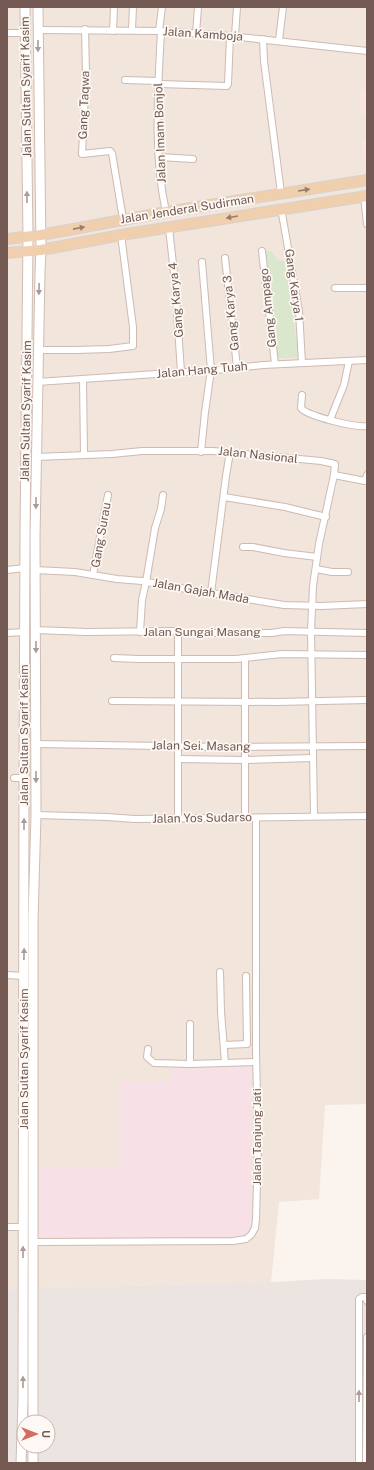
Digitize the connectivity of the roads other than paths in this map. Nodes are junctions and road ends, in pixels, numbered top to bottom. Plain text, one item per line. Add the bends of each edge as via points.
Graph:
1 (25, 7) edge
2 (38, 7) edge
3 (114, 7) edge
4 (133, 7) edge
5 (162, 7) edge
6 (198, 7) edge
7 (238, 7) edge
8 (283, 7) edge
9 (85, 29) junction
10 (38, 30) junction
11 (132, 30) junction
12 (113, 31) junction
13 (160, 31) junction
14 (7, 33) edge
15 (25, 33) junction
16 (196, 34) junction
17 (233, 36) junction
18 (263, 39) junction
19 (279, 40) junction
20 (367, 51) edge
21 (125, 80) dead end
22 (158, 82) junction
23 (159, 156) junction
24 (192, 159) dead end
25 (367, 180) edge
26 (281, 193) junction
27 (365, 196) edge
28 (255, 197) junction
29 (281, 208) junction
30 (166, 212) junction
31 (257, 212) junction
32 (123, 219) junction
33 (367, 224) edge
34 (169, 228) junction
35 (41, 235) junction
36 (122, 235) junction
37 (28, 236) junction
38 (7, 239) edge
39 (41, 250) junction
40 (262, 251) dead end
41 (28, 252) junction
42 (7, 253) edge
43 (225, 258) dead end
44 (202, 262) dead end
45 (335, 288) dead end
46 (367, 288) edge
47 (38, 350) junction
48 (367, 360) edge
49 (349, 361) junction
50 (302, 363) junction
51 (274, 364) junction
52 (238, 367) junction
53 (211, 370) junction
54 (181, 372) junction
55 (83, 379) junction
56 (37, 382) junction
57 (302, 395) dead end
58 (330, 420) junction
59 (367, 426) edge
60 (201, 452) junction
61 (230, 452) junction
62 (84, 455) junction
63 (36, 457) junction
64 (334, 475) junction
65 (367, 475) edge
66 (108, 495) dead end
67 (163, 495) dead end
68 (224, 497) junction
69 (326, 517) junction
70 (243, 547) dead end
71 (318, 557) junction
72 (25, 568) junction
73 (316, 569) junction
74 (7, 570) edge
75 (35, 570) junction
76 (348, 572) dead end
77 (93, 575) junction
78 (146, 582) junction
79 (211, 593) junction
80 (367, 604) edge
81 (312, 606) junction
82 (36, 630) junction
83 (7, 632) edge
84 (25, 632) junction
85 (140, 632) junction
86 (178, 632) junction
87 (311, 632) junction
88 (367, 634) edge
89 (312, 654) junction
90 (367, 655) edge
91 (114, 658) dead end
92 (178, 658) junction
93 (245, 658) junction
94 (367, 700) edge
95 (112, 701) dead end
96 (178, 701) junction
97 (245, 702) junction
98 (312, 702) junction
99 (36, 744) junction
100 (177, 746) junction
101 (245, 746) junction
102 (312, 746) junction
103 (367, 746) edge
104 (228, 747) junction
105 (270, 747) junction
106 (178, 758) junction
107 (312, 758) junction
108 (228, 759) junction
109 (245, 760) junction
110 (270, 760) junction
111 (10, 778) edge
112 (24, 778) junction
113 (36, 815) junction
114 (314, 816) junction
115 (367, 816) edge
116 (245, 817) junction
117 (178, 818) junction
118 (256, 818) junction
119 (220, 972) dead end
120 (7, 975) edge
121 (24, 976) junction
122 (246, 976) dead end
123 (190, 1024) dead end
124 (24, 1042) junction
125 (34, 1042) junction
126 (224, 1045) junction
127 (148, 1049) dead end
128 (256, 1062) junction
129 (225, 1063) junction
130 (190, 1064) junction
131 (7, 1227) edge
132 (24, 1228) junction
133 (34, 1242) junction
134 (367, 1301) edge
135 (367, 1337) edge
136 (23, 1400) junction
137 (33, 1400) junction
138 (33, 1414) edge
139 (359, 1422) junction
140 (366, 1422) edge
141 (21, 1463) edge
142 (359, 1463) edge
143 (366, 1463) edge

1 - 15 street, Jalan Sultan Syarif Kasim
2 - 10 street, Jalan Sultan Syarif Kasim
3 - 12 street
4 - 11 street
5 - 13 street, Jalan Imam Bonjol
6 - 16 street
7 - 17 street
8 - 19 street
9 - 10 street, Jalan Kamboja
9 - 12 street, Jalan Kamboja
9 - 32 street, Gang Taqwa via 86,73 82,153 83,155 112,152
10 -> 35 street, Jalan Sultan Syarif Kasim
11 - 12 street, Jalan Kamboja
11 - 13 street, Jalan Kamboja
13 - 16 street, Jalan Kamboja
13 - 22 street, Jalan Imam Bonjol
14 - 15 street
37 -> 15 street, Jalan Sultan Syarif Kasim
16 - 17 street, Jalan Kamboja
17 - 18 street, Jalan Kamboja
17 - 22 street via 227,86
18 - 19 street, Jalan Kamboja
18 - 26 street
19 - 20 street, Jalan Kamboja
21 - 22 street
22 - 23 street, Jalan Imam Bonjol
23 - 24 street
23 - 30 street, Jalan Imam Bonjol
26 -> 25 main road, Jalan Jenderal Sudirman
26 - 28 main road, Jalan Jenderal Sudirman
27 - 29 main road, Jalan Jenderal Sudirman
27 - 33 street
28 - 30 main road, Jalan Jenderal Sudirman
28 - 31 main road
29 - 31 main road, Jalan Jenderal Sudirman
29 - 50 street, Gang Karya 1 via 299,311
30 - 32 main road, Jalan Jenderal Sudirman
31 -> 34 main road, Jalan Jenderal Sudirman
35 -> 32 main road, Jalan Jenderal Sudirman
34 - 36 main road, Jalan Jenderal Sudirman
34 - 54 street, Gang Karya 4
35 - 37 main road, Jalan Jenderal Sudirman
35 - 39 street, Jalan Sultan Syarif Kasim
36 - 39 main road, Jalan Jenderal Sudirman
36 - 47 street via 133,346 96,350
37 - 38 main road, Jalan Jenderal Sudirman
37 - 41 street, Jalan Sultan Syarif Kasim
39 - 41 main road, Jalan Jenderal Sudirman
39 -> 47 street, Jalan Sultan Syarif Kasim
40 - 51 street, Gang Ampago
41 - 42 main road, Jalan Jenderal Sudirman
41 - 72 street, Jalan Sultan Syarif Kasim
43 - 52 street, Gang Karya 3
44 - 53 street
45 - 46 street
47 - 56 street, Jalan Sultan Syarif Kasim
48 - 49 street, Jalan Hang Tuah
49 - 50 street, Jalan Hang Tuah
49 - 58 street via 344,385
50 - 51 street, Jalan Hang Tuah
51 - 52 street, Jalan Hang Tuah
52 - 53 street, Jalan Hang Tuah
53 - 54 street, Jalan Hang Tuah
53 - 60 street
54 - 55 street, Jalan Hang Tuah
55 - 56 street, Jalan Hang Tuah
55 - 62 street
56 - 63 street, Jalan Sultan Syarif Kasim
57 - 58 street via 302,410
58 - 59 street
60 - 61 street, Jalan Nasional
60 - 62 street, Jalan Nasional
61 - 64 street, Jalan Nasional via 329,462 335,464
61 - 68 street
62 - 63 street, Jalan Nasional
63 -> 75 street, Jalan Sultan Syarif Kasim
64 - 65 street via 365,481
64 - 69 street
66 - 77 street, Gang Surau
67 - 78 street
68 - 69 street
68 - 79 street
69 - 71 street
70 - 71 street
71 - 73 street
72 - 74 street
72 - 84 street, Jalan Sultan Syarif Kasim
73 - 76 street
73 - 81 street via 312,586
75 - 77 street, Jalan Gajah Mada
75 - 82 street, Jalan Sultan Syarif Kasim
77 - 78 street, Jalan Gajah Mada
78 - 79 street, Jalan Gajah Mada
78 - 85 street
79 - 81 street, Jalan Gajah Mada via 284,605
80 - 81 street, Jalan Gajah Mada
81 - 87 street
82 - 85 street, Jalan Sungai Masang
82 -> 99 street, Jalan Sultan Syarif Kasim
83 - 84 street
84 - 112 street, Jalan Sultan Syarif Kasim
85 - 86 street, Jalan Sungai Masang
86 - 87 street, Jalan Sungai Masang
86 - 92 street
87 - 88 street, Jalan Sungai Masang
87 - 89 street
89 - 90 street
89 - 93 street
89 - 98 street
91 - 92 street
92 - 93 street
92 - 96 street
93 - 97 street
94 - 98 street
95 - 96 street
96 - 97 street
96 - 100 street
97 - 98 street
97 - 101 street
98 - 102 street
99 - 100 street, Jalan Sei. Masang
99 -> 113 street, Jalan Sultan Syarif Kasim
100 - 104 street, Jalan Sei. Masang
100 - 106 street
101 - 104 street, Jalan Sei. Masang
101 - 105 street, Jalan Sei. Masang
101 - 109 street
102 - 103 street, Jalan Sei. Masang
102 - 105 street, Jalan Sei. Masang
102 - 107 street
104 - 108 street
105 - 110 street
106 - 108 street
106 - 117 street
107 - 110 street
107 - 114 street
108 - 109 street
109 - 110 street
109 - 116 street
111 - 112 street
121 -> 112 street, Jalan Sultan Syarif Kasim
113 - 117 street, Jalan Yos Sudarso
113 - 125 street, Jalan Sultan Syarif Kasim
114 - 115 street, Jalan Yos Sudarso
114 - 118 street, Jalan Yos Sudarso
116 - 117 street, Jalan Yos Sudarso
116 - 118 street, Jalan Yos Sudarso
118 - 128 street, Jalan Tanjung Jati
119 - 126 street
120 - 121 street
121 - 124 street, Jalan Sultan Syarif Kasim
122 - 126 street via 247,1044
123 - 130 street
124 - 125 street
124 - 132 street, Jalan Sultan Syarif Kasim
125 - 133 street, Jalan Sultan Syarif Kasim
126 - 129 street
127 - 130 street via 147,1057 154,1063
128 - 129 street
128 - 133 street, Jalan Tanjung Jati via 256,1219 251,1235 246,1239 233,1241
129 - 130 street
131 - 132 street
136 -> 132 street, Jalan Sultan Syarif Kasim
133 - 137 street, Jalan Sultan Syarif Kasim
139 -> 134 street via 359,1301 362,1297
135 - 140 street
136 - 137 street
136 - 141 street, Jalan Sultan Syarif Kasim
137 - 138 street, Jalan Sultan Syarif Kasim
139 - 140 street
139 - 142 street
140 - 143 street

